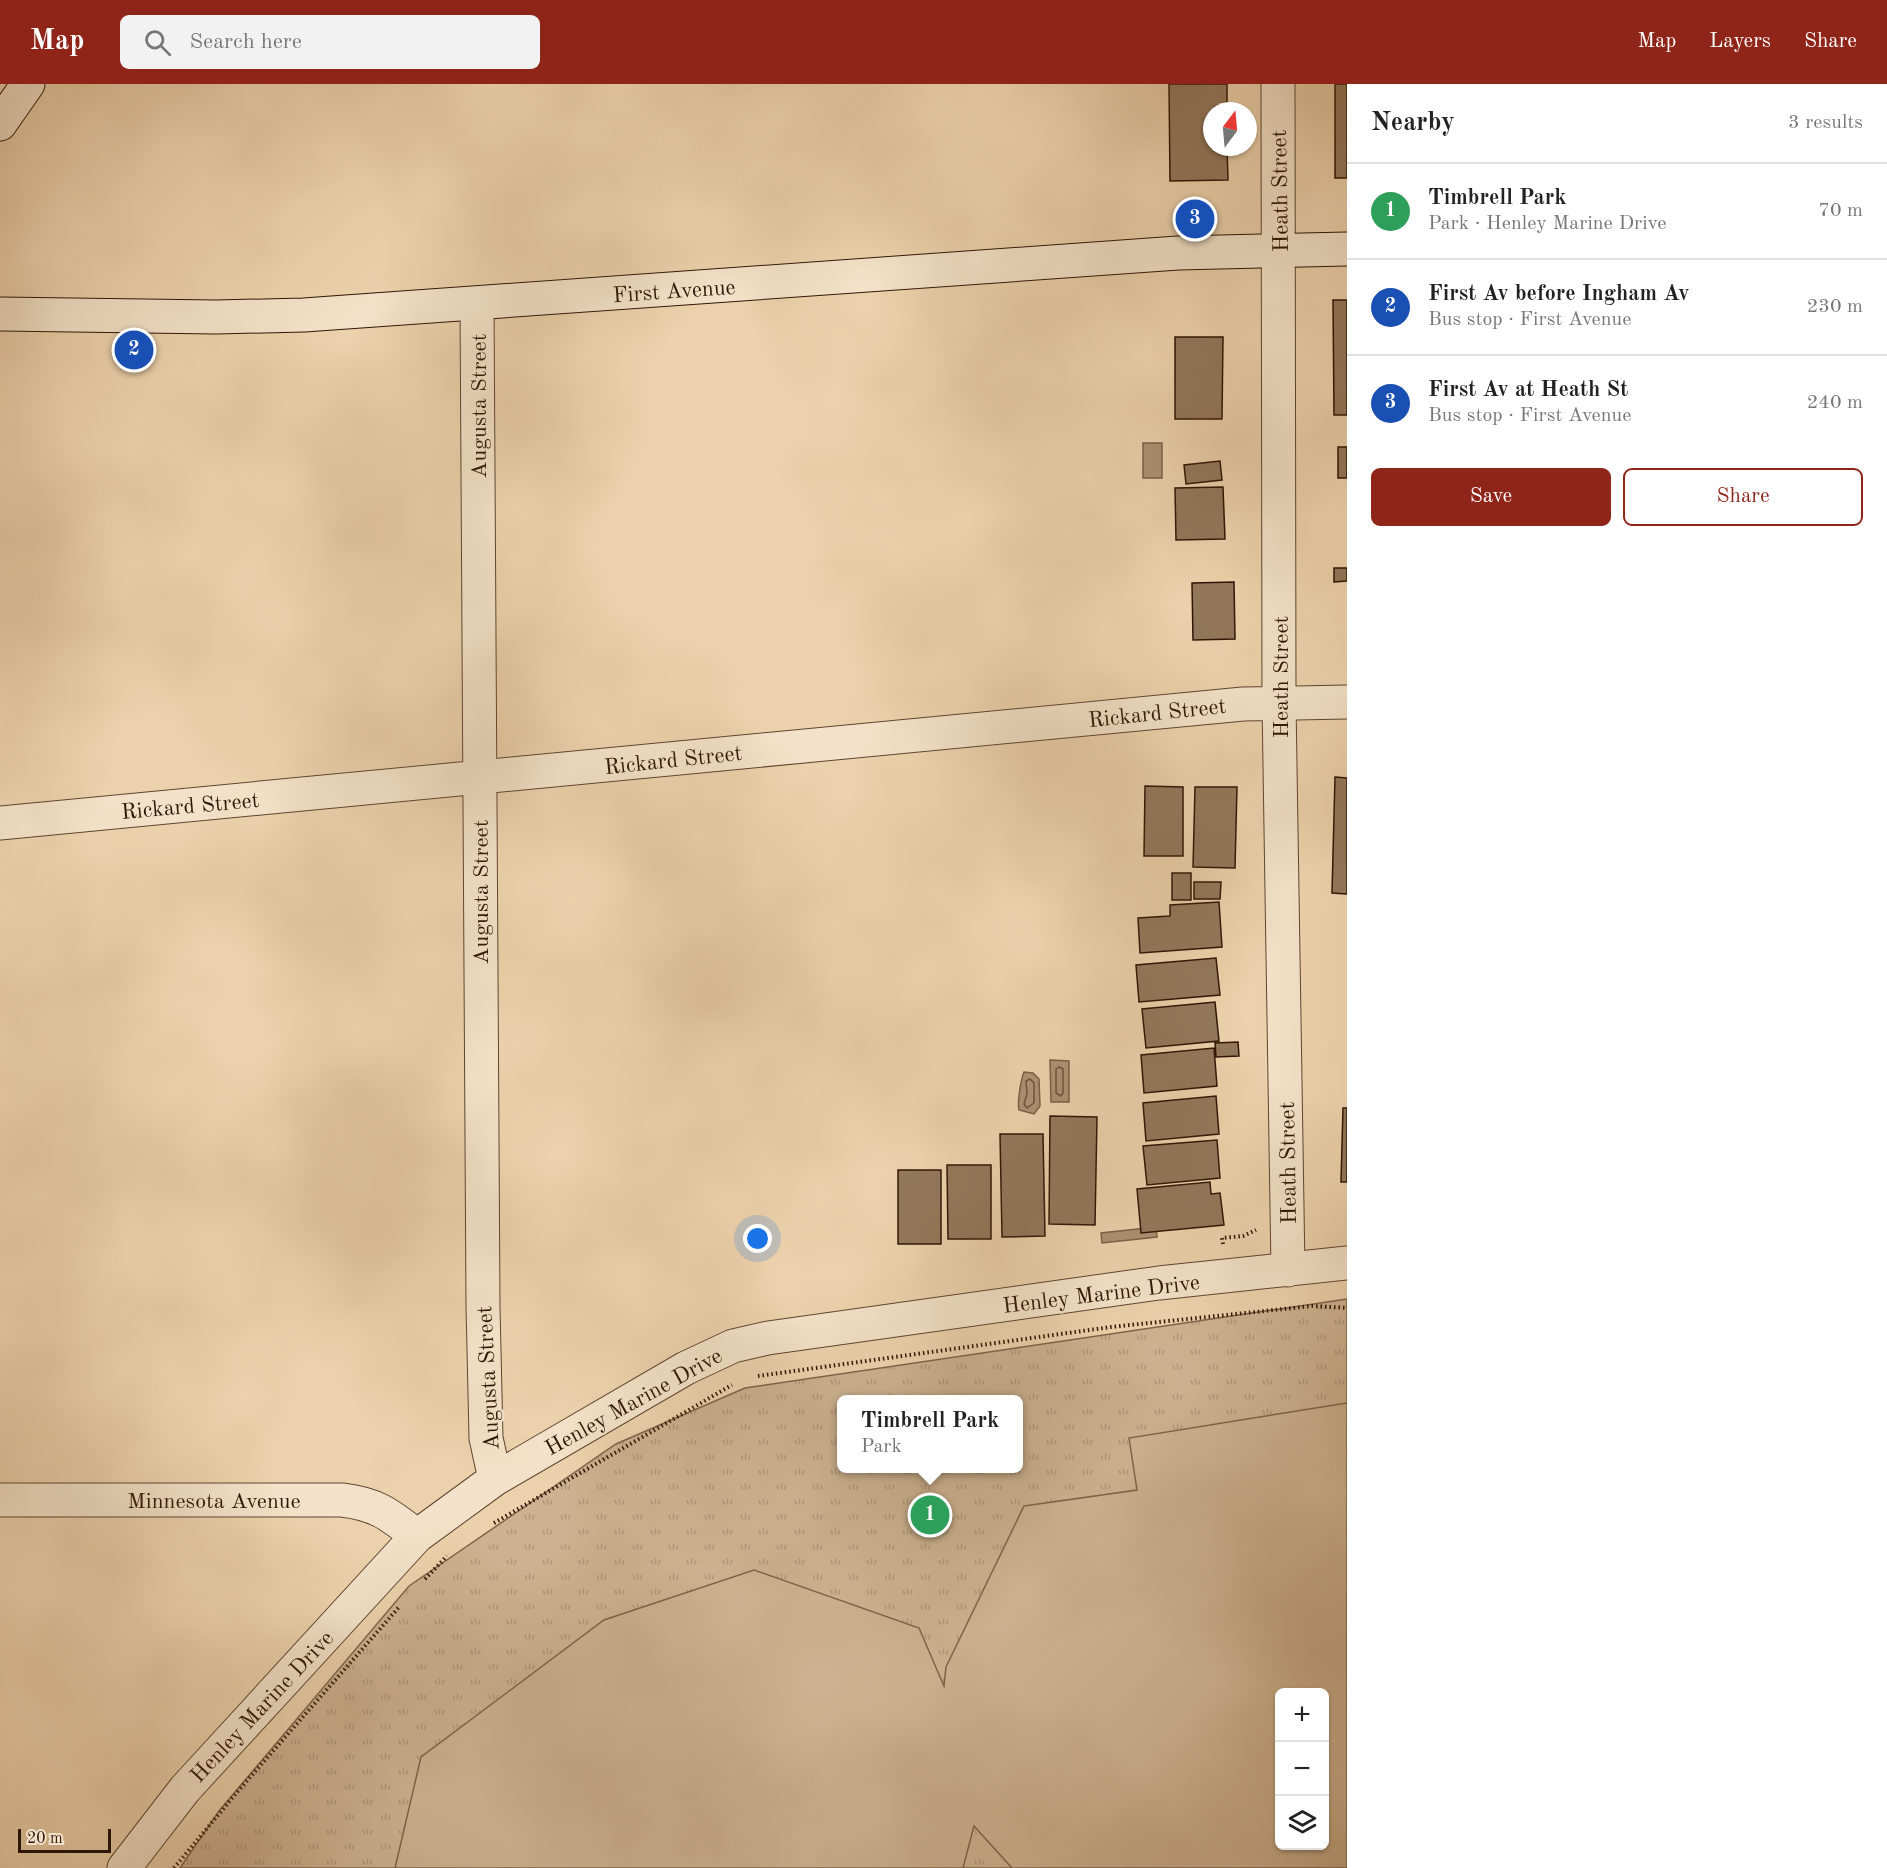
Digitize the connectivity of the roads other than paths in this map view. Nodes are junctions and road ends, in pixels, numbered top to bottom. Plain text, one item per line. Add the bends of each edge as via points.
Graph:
1 (28, 84) edge
2 (1278, 84) edge
3 (0, 124) edge
4 (1280, 249) junction
5 (1347, 249) edge
6 (477, 304) junction
7 (0, 314) edge
8 (1347, 702) edge
9 (1279, 703) junction
10 (480, 778) junction
11 (0, 823) edge
12 (1347, 1263) edge
13 (1288, 1270) junction
14 (495, 1479) junction
15 (0, 1500) edge
16 (417, 1536) junction
17 (124, 1868) edge

1 - 3 street
2 - 4 street, Heath Street
4 - 5 street, First Avenue
4 - 6 street, First Avenue
4 - 9 street, Heath Street
6 - 7 street, First Avenue via 282,315
6 - 10 street, Augusta Street
8 - 9 street, Rickard Street
9 - 10 street, Rickard Street
9 - 13 street, Heath Street
10 - 11 street, Rickard Street
10 - 14 street, Augusta Street via 483,1306 486,1438
12 - 13 street, Henley Marine Drive
13 - 14 street, Henley Marine Drive via 1159,1283 733,1346 686,1368
14 - 16 street, Henley Marine Drive
15 - 16 street, Minnesota Avenue via 342,1500 368,1503 386,1511
16 - 17 street, Henley Marine Drive via 185,1789

